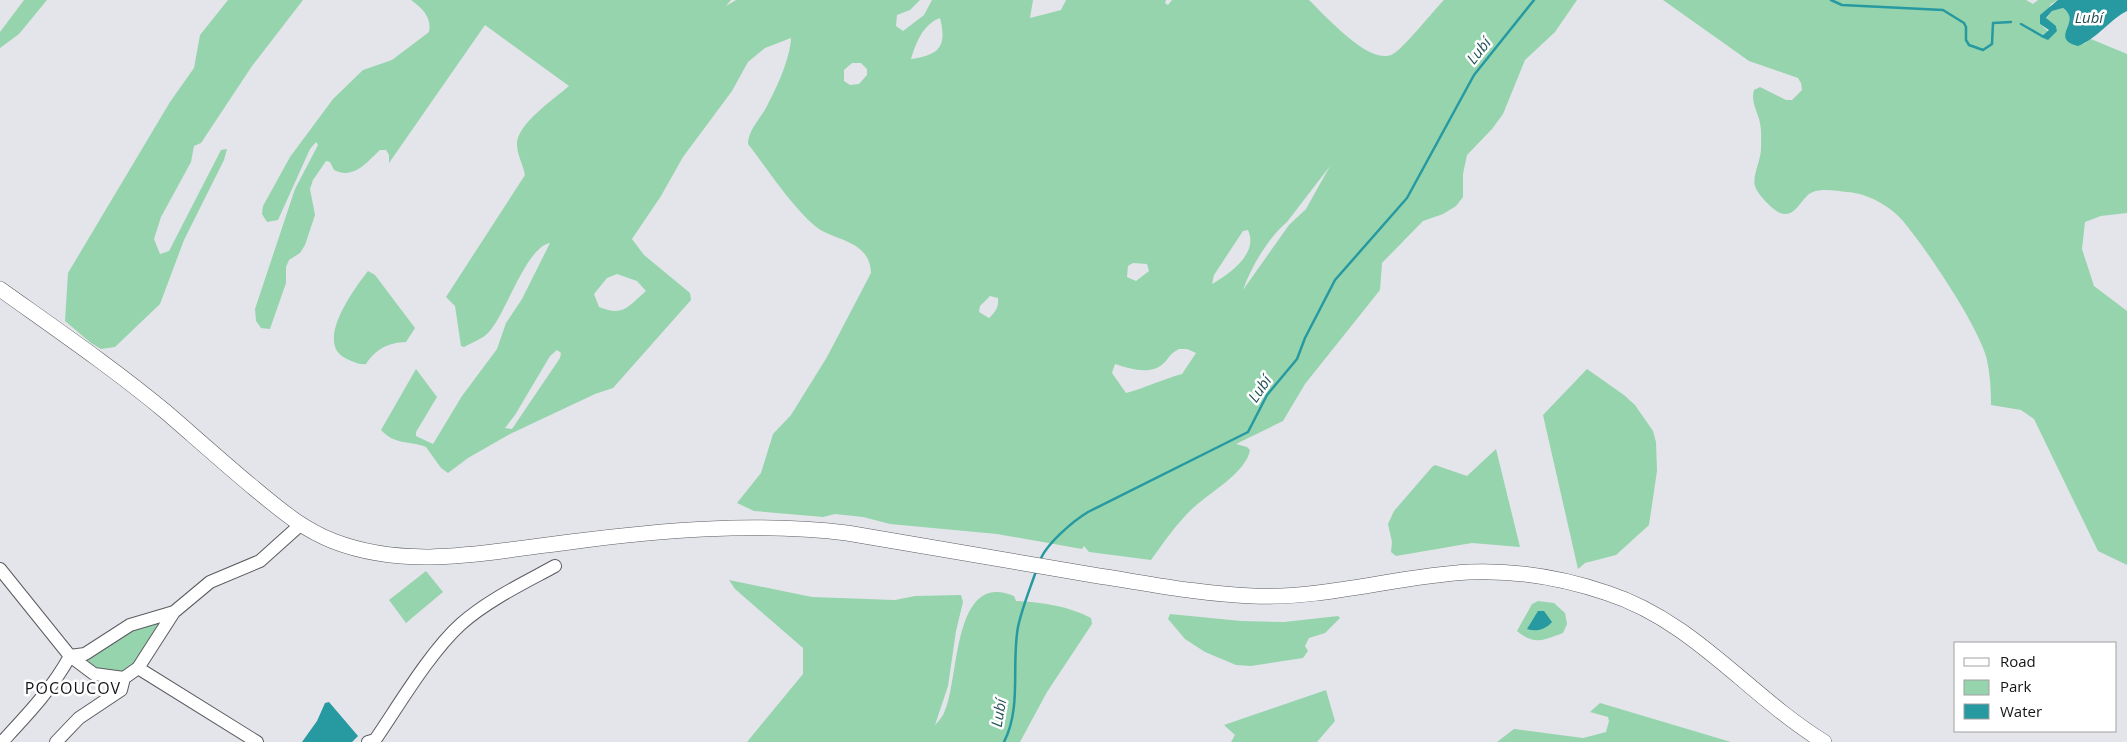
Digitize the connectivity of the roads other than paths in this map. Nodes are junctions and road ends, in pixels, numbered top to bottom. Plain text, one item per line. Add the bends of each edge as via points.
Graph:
1 (0, 289) edge
2 (299, 526) junction
3 (555, 566) dead end
4 (0, 569) edge
5 (174, 612) junction
6 (70, 656) junction
7 (138, 668) junction
8 (124, 678) junction
9 (373, 741) edge
10 (2, 742) edge
11 (56, 742) edge
12 (257, 742) edge
13 (1824, 742) edge

1 - 2 main road via 107,366
2 - 5 street via 260,561 210,582
2 - 13 main road via 349,546 431,558 502,553 626,536 790,528 847,534 1186,590 1256,596 1312,593 1472,572 1522,574 1556,579 1610,594 1669,622 1718,658 1787,717
3 - 9 street via 461,624 438,650
4 - 6 street
5 - 6 street via 130,625 85,654
5 - 7 street
6 - 8 street via 94,674
6 - 10 street via 59,677
7 - 8 street
7 - 12 street
8 - 11 street via 121,690 79,718

